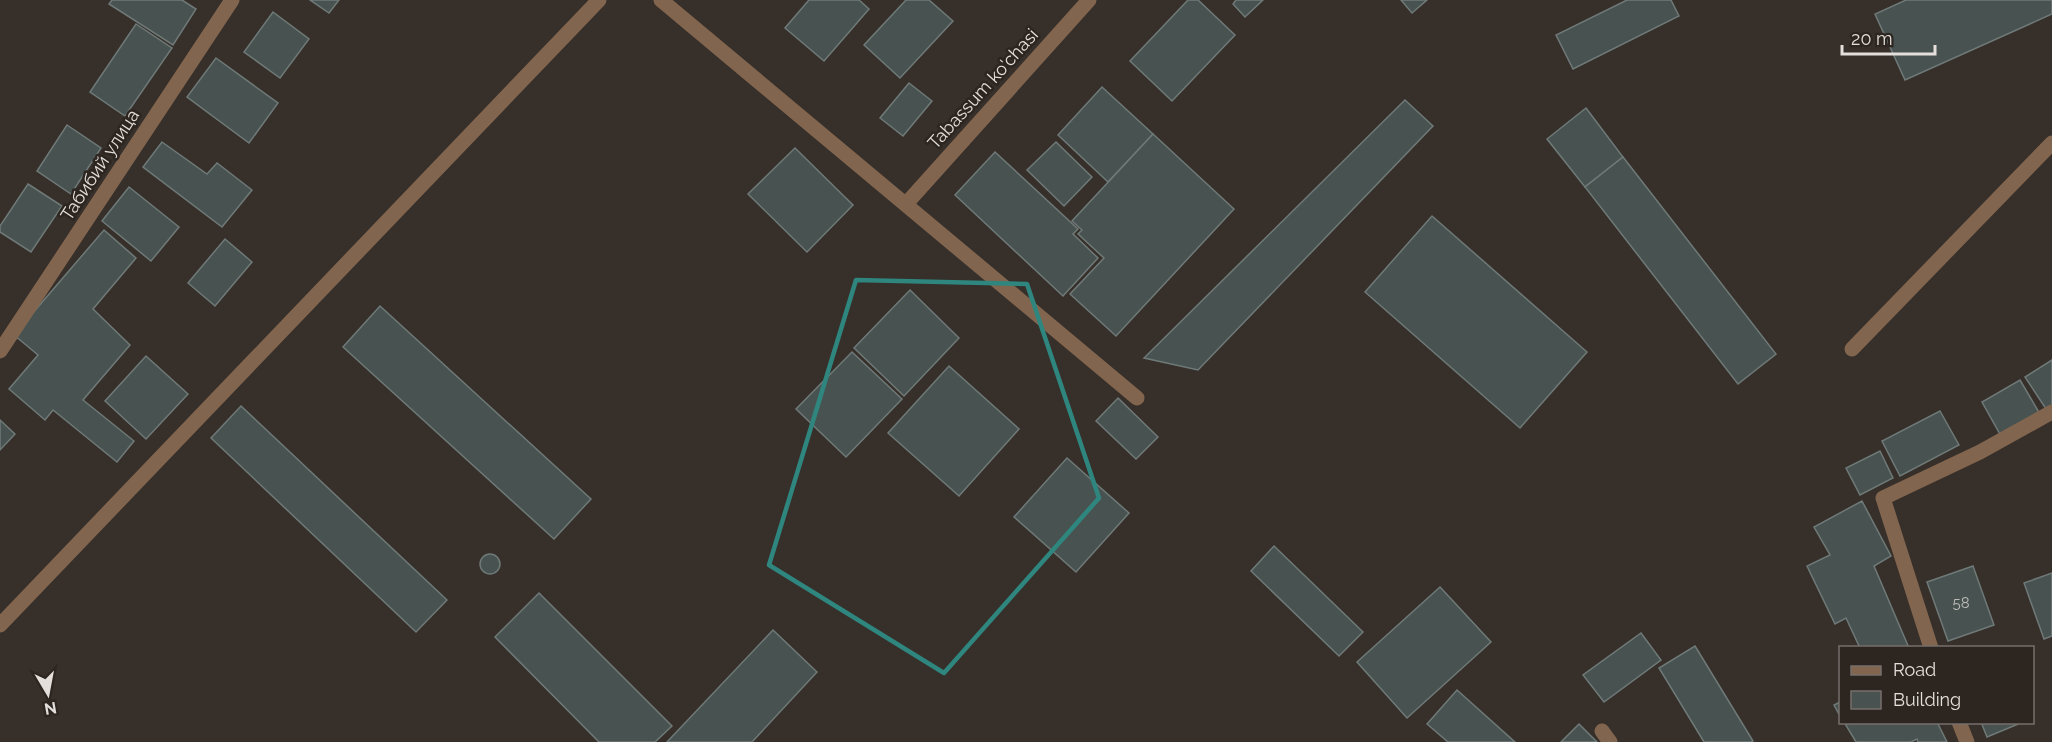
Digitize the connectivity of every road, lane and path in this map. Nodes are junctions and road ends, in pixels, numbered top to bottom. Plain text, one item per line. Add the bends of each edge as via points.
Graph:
1 (232, 0) edge
2 (599, 0) edge
3 (661, 0) edge
4 (1089, 0) edge
5 (2052, 143) edge
6 (906, 204) junction
7 (1852, 349) dead end
8 (0, 351) edge
9 (1137, 398) dead end
10 (2052, 412) edge
11 (0, 625) edge
12 (1930, 646) edge
13 (1959, 724) edge
14 (1967, 742) edge

1 - 8 street, Табибий улица
2 - 11 street
3 - 6 street
4 - 6 street, Tabassum ko'chasi
5 - 7 street
6 - 9 street
10 - 12 street via 1883,498
13 - 14 street

